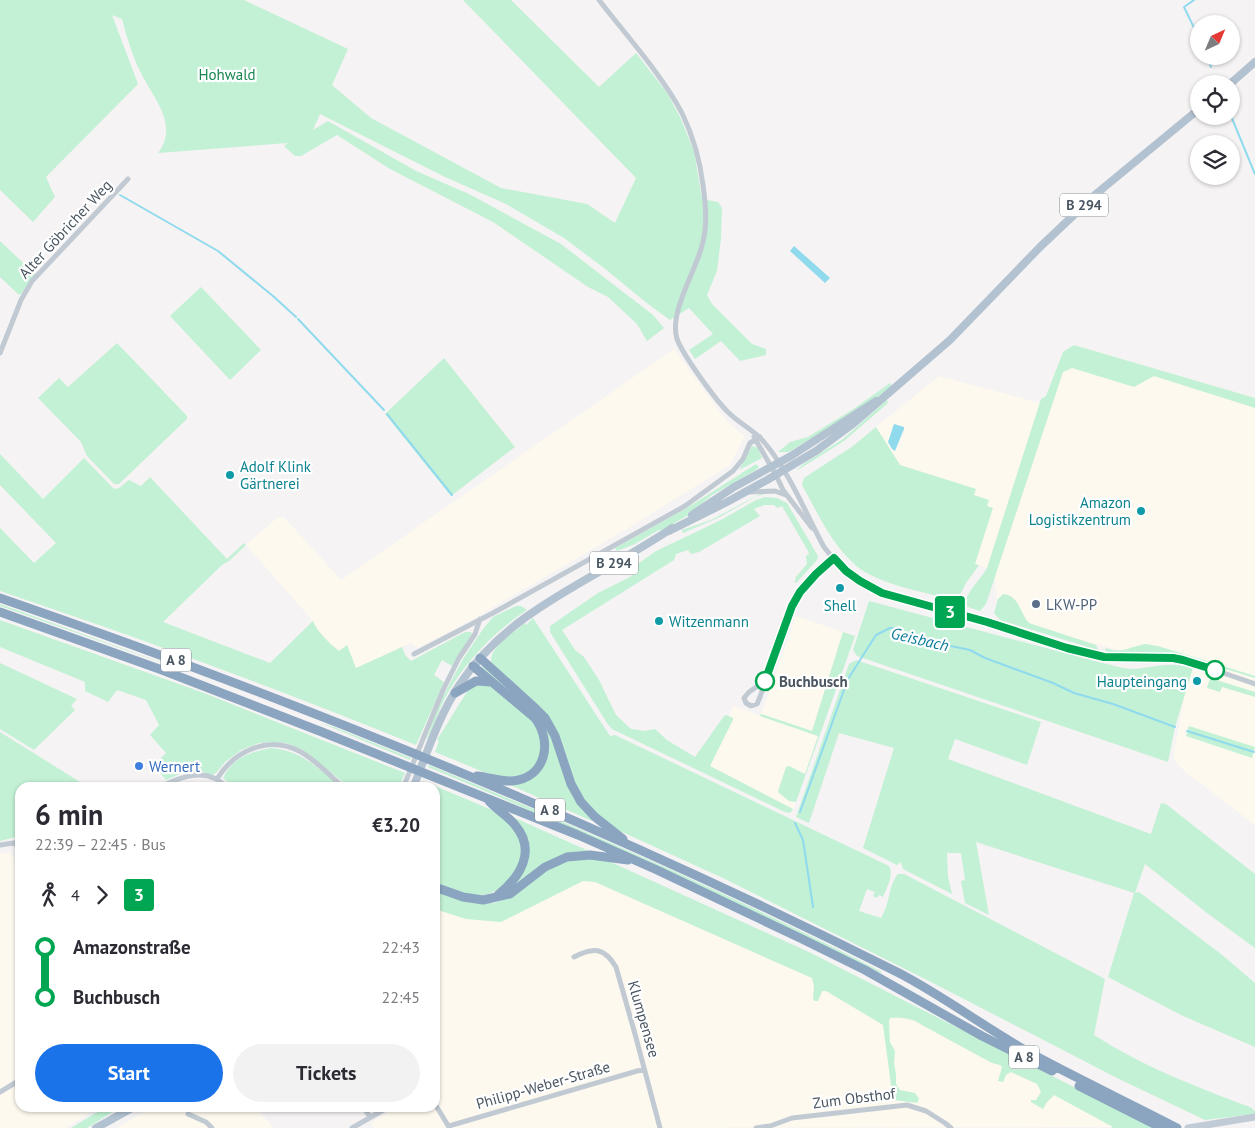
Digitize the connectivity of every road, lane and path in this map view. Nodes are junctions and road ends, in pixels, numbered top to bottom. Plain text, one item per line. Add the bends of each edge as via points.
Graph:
1 (599, 0) edge
2 (1255, 62) edge
3 (1240, 75) edge
4 (1190, 116) edge
5 (128, 179) dead end
6 (0, 354) edge
7 (884, 397) junction
8 (758, 438) junction
9 (779, 462) junction
10 (771, 466) junction
11 (784, 470) junction
12 (776, 475) junction
13 (747, 492) junction
14 (787, 495) junction
15 (669, 531) junction
16 (816, 532) junction
17 (834, 558) junction
18 (0, 598) edge
19 (0, 612) edge
20 (480, 620) junction
21 (414, 654) dead end
22 (480, 658) junction
23 (473, 666) junction
24 (765, 681) junction
25 (492, 682) junction
26 (1255, 684) edge
27 (455, 693) junction
28 (469, 776) junction
29 (217, 779) junction
30 (170, 782) edge
31 (220, 782) edge
32 (337, 782) edge
33 (405, 782) edge
34 (415, 782) edge
35 (487, 799) junction
36 (15, 843) edge
37 (0, 846) edge
38 (631, 846) junction
39 (638, 862) junction
40 (440, 889) edge
41 (495, 898) junction
42 (574, 957) dead end
43 (644, 1068) junction
44 (15, 1083) edge
45 (0, 1092) edge
46 (126, 1112) edge
47 (367, 1112) edge
48 (379, 1112) edge
49 (440, 1112) edge
50 (188, 1114) dead end
51 (370, 1117) junction
52 (1255, 1117) edge
53 (108, 1123) junction
54 (449, 1127) edge
55 (96, 1128) edge
56 (101, 1128) edge
57 (212, 1128) edge
58 (352, 1128) edge
59 (660, 1128) edge
60 (756, 1128) edge
61 (951, 1128) edge
62 (1162, 1128) edge
63 (1177, 1128) edge
64 (1188, 1128) edge

1 - 8 street via 669,92 697,151 706,203 705,233 676,321 678,341 718,402
2 - 3 main road
4 - 7 main road, B 294 via 1083,206 950,340
5 - 6 street, Alter Göbricher Weg via 32,281
7 - 9 main road, B 294
7 - 11 main road, B 294 via 837,437
8 - 9 street
8 - 10 street
8 - 20 street via 750,443 733,471 685,506
9 - 10 main road, B 294
9 - 11 street
10 - 12 street
10 - 15 main road, B 294
11 - 12 main road, B 294
11 - 16 street
12 - 13 main road, B 294
12 - 14 street
13 - 14 street via 775,491
13 - 15 main road, B 294
14 - 16 street
15 - 22 main road, B 294 via 529,614
16 - 17 street
17 - 24 street via 800,592 792,606
17 - 26 street via 846,571 872,588 924,606 1091,654 1183,660
18 - 28 highway, A 8 via 266,694
19 - 35 highway, A 8 via 162,670
20 - 21 street
20 - 33 street via 443,690
22 - 23 main road, B 294
22 - 38 highway via 544,718 555,736 571,784 581,802
23 - 25 highway
23 - 27 main road, B 294
24 - 24 street via 746,695 746,703 751,706 757,704
25 - 27 highway via 476,681
25 - 28 highway via 539,723 546,741 544,757 533,772 516,781
27 - 34 main road, B 294
28 - 38 highway, A 8
29 - 30 street via 193,775
29 - 31 street
29 - 32 street via 241,753 257,746 273,745 301,752
35 - 39 highway, A 8
35 - 41 highway via 516,825 524,852 517,877
36 - 37 street
38 - 63 highway, A 8 via 903,976 1030,1052
39 - 41 highway via 590,855 567,857 544,867 510,894
39 - 62 highway, A 8 via 865,970 982,1036
40 - 41 highway via 478,900
42 - 43 street, Klumpensee via 583,952 599,951 611,959
43 - 54 street, Philipp-Weber-Straße
43 - 59 street, Klumpensee
44 - 45 street
46 - 53 main road
47 - 51 street
48 - 51 street
49 - 54 street
50 - 57 street
51 - 58 street
52 - 64 street
53 - 55 main road
53 - 56 main road
60 - 61 street, Zum Obsthof via 792,1118 901,1105 926,1111

